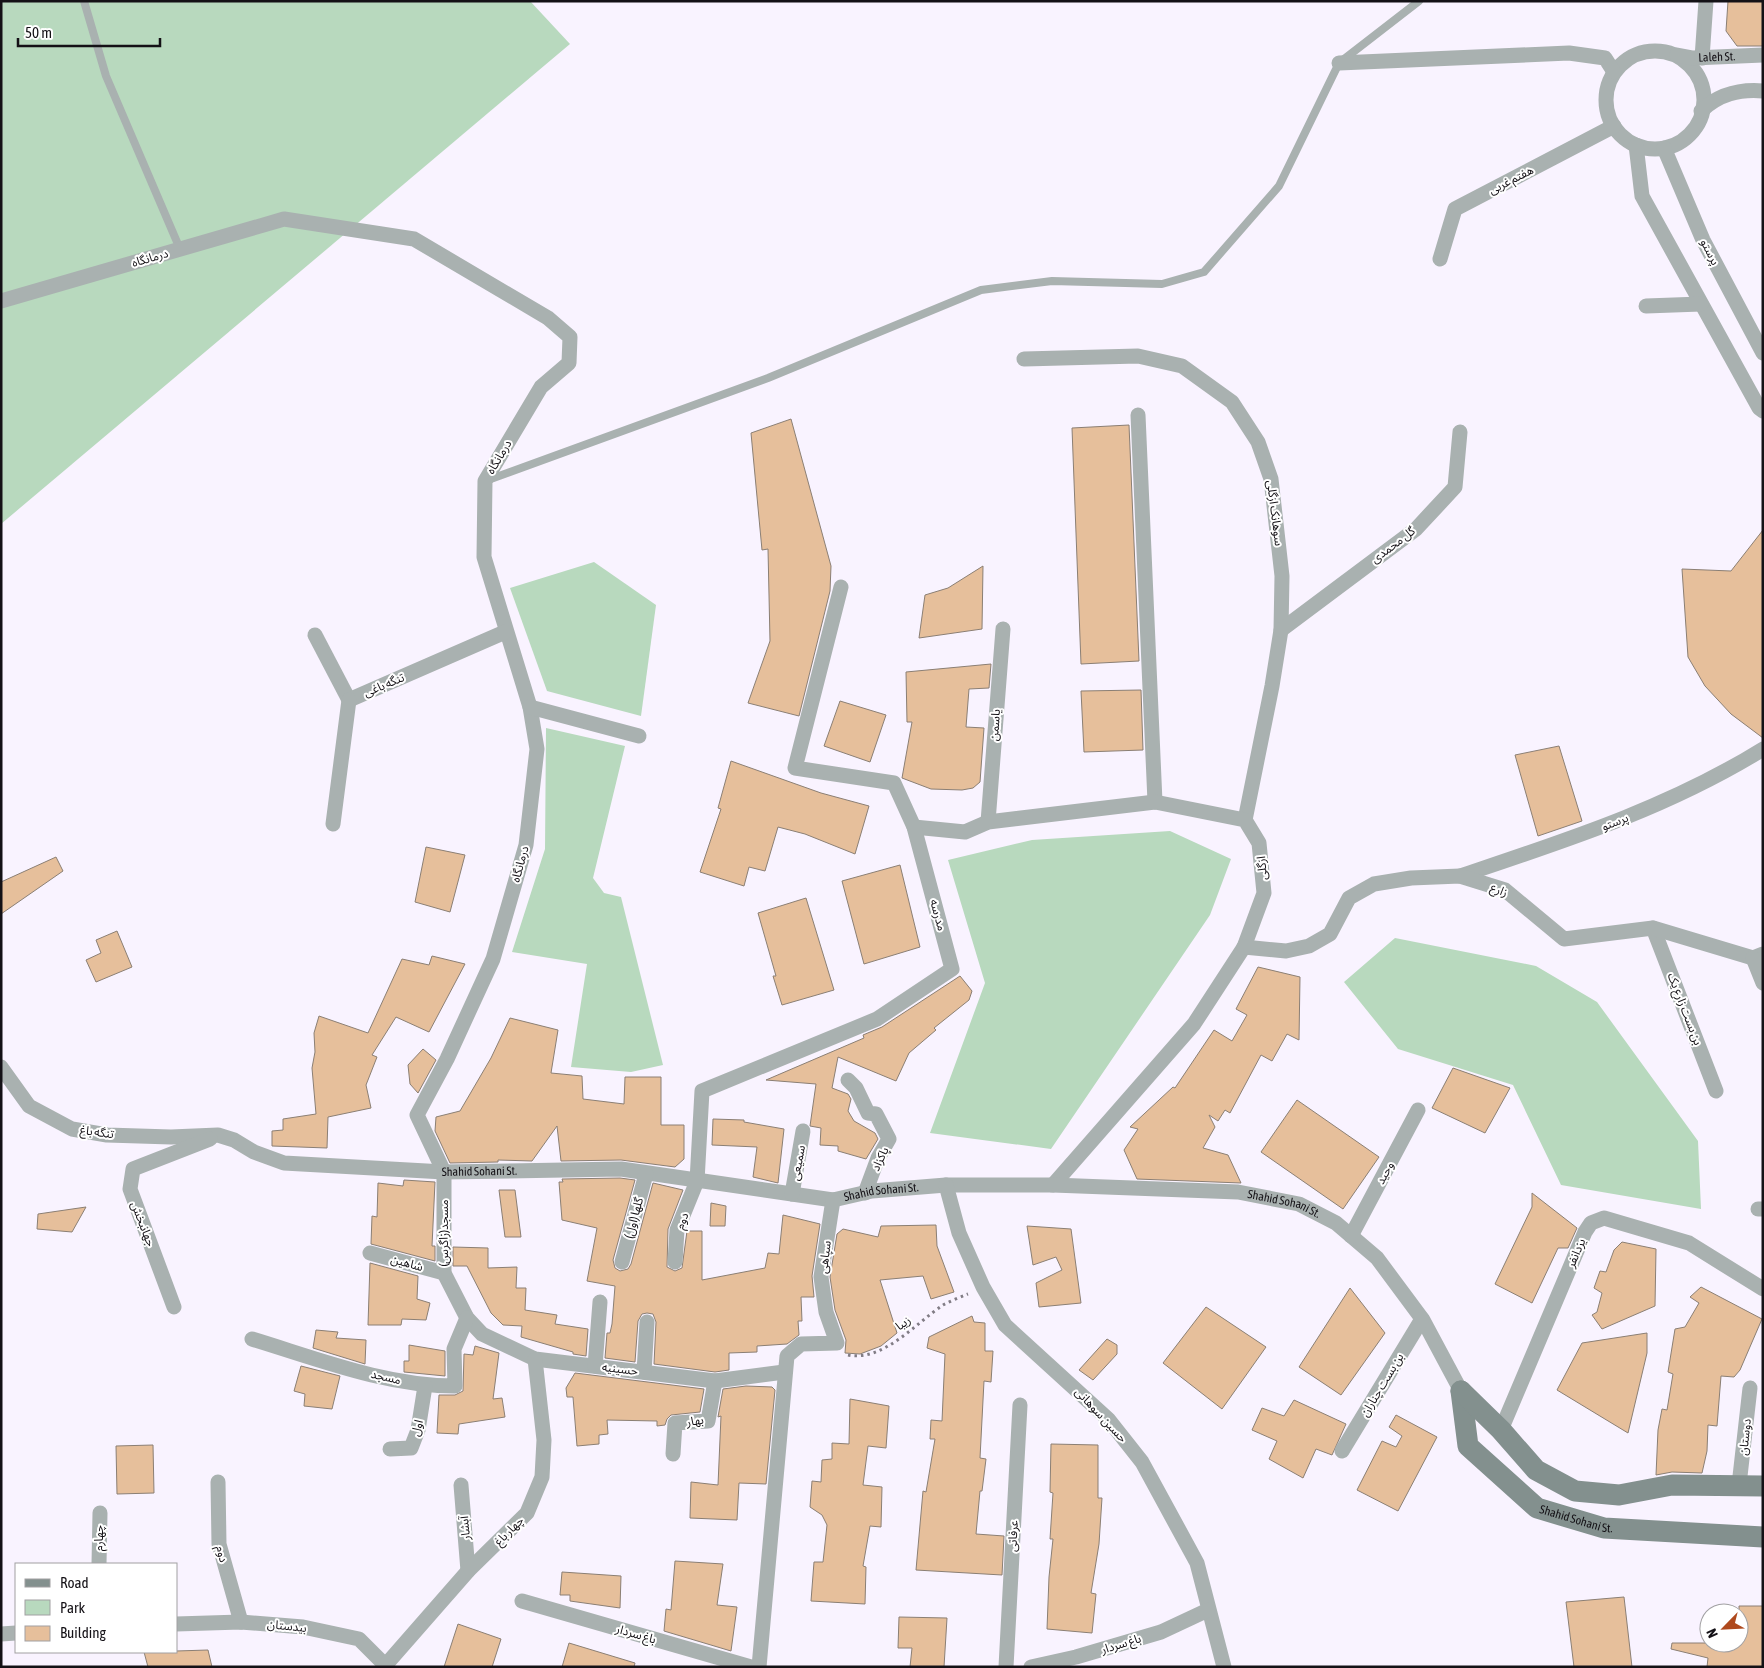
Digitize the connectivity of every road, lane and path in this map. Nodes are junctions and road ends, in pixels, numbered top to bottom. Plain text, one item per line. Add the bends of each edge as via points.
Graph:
1 (84, 1) edge
2 (1419, 1) edge
3 (1706, 1) edge
4 (1671, 53) junction
5 (1763, 54) edge
6 (1702, 58) junction
7 (1339, 63) junction
8 (1614, 72) junction
9 (1763, 92) edge
10 (1701, 111) junction
11 (1614, 126) junction
12 (1636, 145) junction
13 (1664, 148) junction
14 (180, 249) junction
15 (1440, 259) dead end
16 (1, 301) edge
17 (1702, 304) junction
18 (1646, 306) dead end
19 (1763, 353) edge
20 (1024, 359) dead end
21 (1763, 411) edge
22 (1138, 415) dead end
23 (1460, 432) dead end
24 (485, 481) junction
25 (841, 587) dead end
26 (1003, 629) dead end
27 (1281, 630) junction
28 (505, 632) junction
29 (315, 635) dead end
30 (349, 700) junction
31 (530, 707) junction
32 (639, 736) dead end
33 (1763, 749) edge
34 (1155, 802) junction
35 (1245, 820) junction
36 (988, 822) junction
37 (333, 824) dead end
38 (914, 827) junction
39 (1460, 876) junction
40 (1653, 928) junction
41 (1244, 947) junction
42 (1758, 956) edge
43 (1763, 983) edge
44 (1, 1067) edge
45 (848, 1080) dead end
46 (1716, 1091) dead end
47 (1418, 1110) dead end
48 (803, 1131) dead end
49 (218, 1135) junction
50 (444, 1172) junction
51 (646, 1174) junction
52 (697, 1181) junction
53 (1053, 1184) junction
54 (946, 1185) junction
55 (865, 1193) junction
56 (792, 1194) junction
57 (832, 1200) junction
58 (1351, 1236) junction
59 (370, 1253) dead end
60 (622, 1262) dead end
61 (674, 1262) dead end
62 (444, 1272) junction
63 (982, 1287) junction
64 (1763, 1289) edge
65 (600, 1302) dead end
66 (174, 1307) dead end
67 (467, 1318) junction
68 (1422, 1319) junction
69 (647, 1322) dead end
70 (252, 1340) dead end
71 (837, 1343) junction
72 (535, 1359) junction
73 (595, 1366) junction
74 (644, 1372) junction
75 (784, 1372) junction
76 (715, 1381) junction
77 (425, 1386) junction
78 (1750, 1388) dead end
79 (1461, 1391) junction
80 (1020, 1405) dead end
81 (1501, 1430) junction
82 (390, 1449) dead end
83 (1342, 1451) dead end
84 (672, 1454) dead end
85 (218, 1482) dead end
86 (462, 1485) dead end
87 (1739, 1485) junction
88 (1763, 1486) edge
89 (100, 1513) dead end
90 (1763, 1537) edge
91 (99, 1563) edge
92 (468, 1571) junction
93 (522, 1602) dead end
94 (1208, 1610) junction
95 (241, 1622) junction
96 (178, 1624) edge
97 (15, 1633) edge
98 (1, 1634) edge
99 (384, 1666) edge
100 (751, 1667) edge
101 (759, 1667) edge
102 (1006, 1667) edge
103 (1031, 1667) edge
104 (1224, 1667) edge

1 - 14 lane via 106,76
2 - 7 lane
3 - 6 street
4 - 6 street, Laleh St.
4 - 8 street via 1656,50 1640,53 1625,60
4 - 10 street via 1696,74 1702,89
5 - 6 street, Laleh St.
7 - 8 street via 1569,53 1605,58
7 - 24 lane via 1279,186 1204,272 1162,284 1052,281 981,290 768,378
8 - 11 street via 1606,99
9 - 10 street via 1728,93
10 - 13 street via 1691,133
11 - 12 street
11 - 15 street, هفتم غربی via 1455,209
12 - 13 street
12 - 17 street via 1642,196
13 - 19 street, پرستو via 1703,240
14 - 16 street, درمانگاه
14 - 24 street, درمانگاه via 284,219 414,239 548,318 570,337 569,363 541,388
17 - 18 street
17 - 21 street
20 - 27 street, سوهانک ازگلی via 1138,356 1182,366 1232,402 1258,442 1271,479 1282,576
22 - 34 street
23 - 27 street, گل محمدی via 1455,487 1416,529
24 - 28 street, درمانگاه via 484,557
25 - 38 street, مدرسه via 795,768 894,783
26 - 36 street, یاسمن
27 - 35 street, سوهانک ازگلی
28 - 30 street, تنگه باغی
28 - 31 street, درمانگاه
29 - 30 street
30 - 37 street, تنگه باغی
31 - 32 street
31 - 50 street, درمانگاه via 537,749 526,845 493,959 417,1115
33 - 39 street, پرستو via 1616,823
34 - 35 street
34 - 36 street
35 - 41 street, ازگلی via 1260,843 1264,893
36 - 38 street via 965,832
38 - 52 street, مدرسه via 952,969 877,1019 702,1091
39 - 40 street, زارع via 1505,890 1564,939
39 - 41 street, زارع via 1411,878 1374,884 1349,898 1330,934 1309,946 1286,950
40 - 42 street, زارع
40 - 46 street, بن بست زارع یک
41 - 53 street, ازگلی via 1194,1024
42 - 43 street
44 - 49 street, تنگه باغ via 29,1106 72,1129 106,1135
45 - 55 street, پاکزاد via 856,1088 868,1113 876,1114 889,1139
47 - 58 street, وحید
48 - 56 street, سمیعی
49 - 50 street, Shahid Sohani St. via 284,1163
49 - 66 street, جهانبخش via 133,1169 130,1189
50 - 51 street, Shahid Sohani St. via 622,1170
50 - 62 street, مسجد(زاگرس)
51 - 52 street, Shahid Sohani St.
51 - 60 street, گلها (اول)
52 - 56 street, Shahid Sohani St.
52 - 61 street, دوم via 677,1230
53 - 54 street, Shahid Sohani St.
53 - 58 street, Shahid Sohani St. via 1238,1192 1299,1204 1336,1223
54 - 55 street, Shahid Sohani St.
54 - 63 street, حسین سوهانی via 959,1233
55 - 57 street, Shahid Sohani St.
56 - 57 street, Shahid Sohani St.
57 - 71 street, سپاهی via 821,1277 826,1312
58 - 68 street, Shahid Sohani St. via 1377,1258
59 - 62 street, شاهین
62 - 67 street, مسجد(زاگرس)
63 - 71 path, زیبا via 944,1305 886,1347 860,1358 844,1355
63 - 94 street, حسین سوهانی via 1006,1324 1108,1419 1142,1462 1197,1563
64 - 81 street, یزدانفر via 1689,1243 1604,1218 1591,1223
65 - 73 street
67 - 72 street, حسینیه via 482,1334
67 - 77 street, مسجد via 454,1349 455,1386
68 - 79 street, Shahid Sohani St.
68 - 83 street, بن بست چناران
69 - 74 street
70 - 77 street, مسجد via 351,1369
71 - 75 street via 801,1344 787,1356
72 - 73 street, حسینیه
72 - 92 street, چهار باغ via 544,1440 542,1477 526,1513
73 - 74 street, حسینیه
74 - 76 street, حسینیه
75 - 76 street, حسینیه
75 - 101 street
76 - 84 street, بهار via 708,1421 674,1423
77 - 82 street, اول via 418,1430 411,1448
78 - 87 street, دوستان
79 - 81 main road, Shahid Sohani St.
79 - 90 main road, Shahid Sohani St. via 1468,1446 1537,1508 1604,1528
80 - 102 street, عرفاتی
81 - 87 main road, Shahid Sohani St. via 1536,1470 1575,1491 1619,1496 1672,1485
85 - 95 street, دوم via 218,1544
86 - 92 street, آبشار
87 - 88 main road, Shahid Sohani St.
89 - 91 street, چهارم
92 - 99 street, چهار باغ
93 - 100 street, باغ سردار
94 - 103 street, باغ سردار via 1161,1632
94 - 104 street, حسین سوهانی
95 - 96 street, بیدستان
95 - 99 street, بیدستان via 303,1627 360,1639
97 - 98 street

